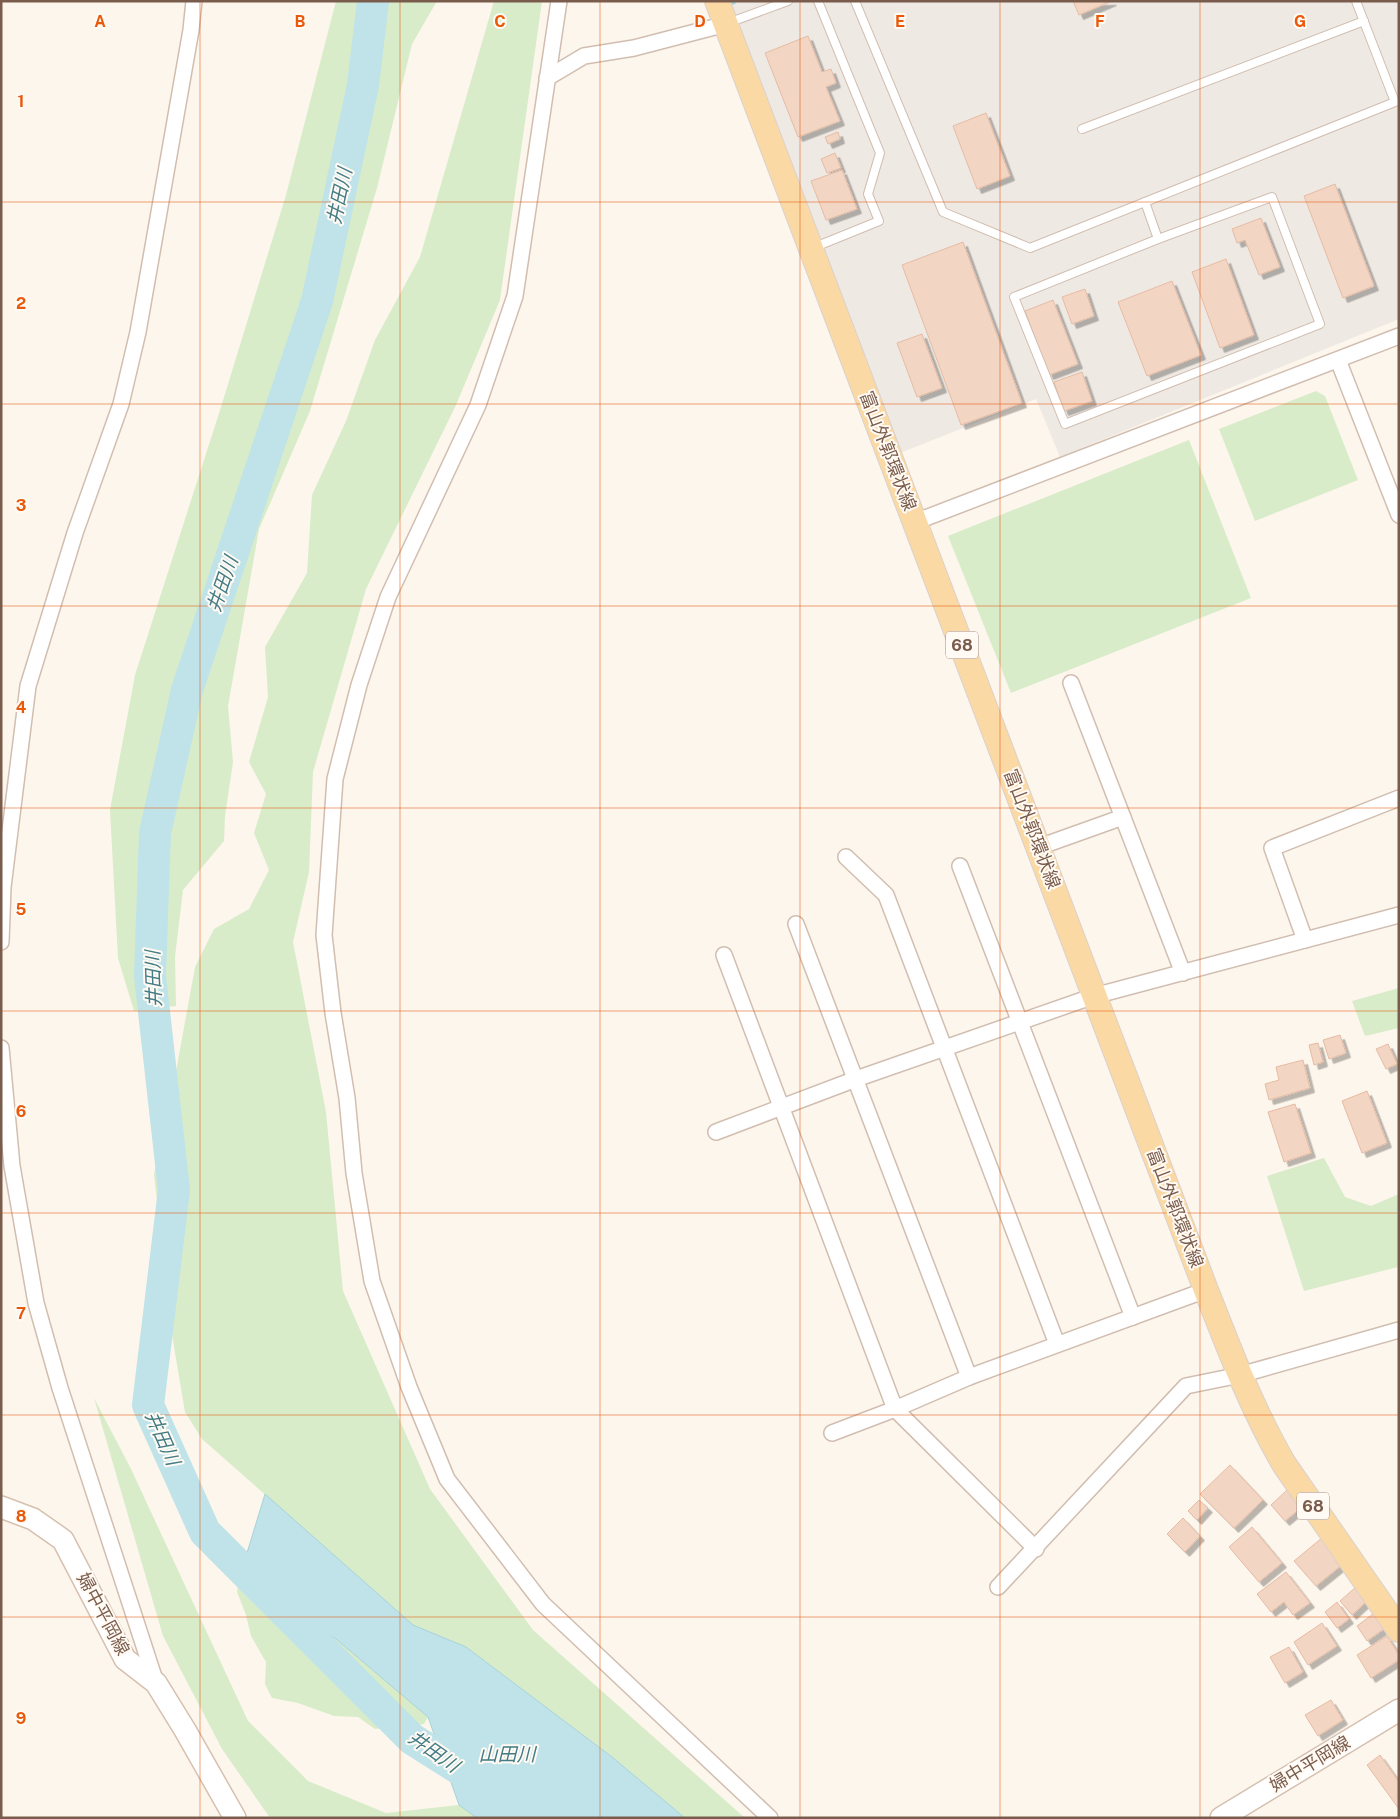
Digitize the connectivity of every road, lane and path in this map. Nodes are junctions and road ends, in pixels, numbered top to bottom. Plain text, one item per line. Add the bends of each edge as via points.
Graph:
1 (194, 1) edge
2 (559, 1) edge
3 (717, 1) edge
4 (788, 1) edge
5 (818, 1) edge
6 (855, 1) edge
7 (1356, 1) edge
8 (1364, 22) junction
9 (726, 24) junction
10 (547, 78) junction
11 (1082, 129) dead end
12 (1145, 202) junction
13 (1158, 239) junction
14 (811, 249) junction
15 (1399, 336) edge
16 (1338, 360) junction
17 (1399, 514) edge
18 (915, 522) junction
19 (1071, 683) dead end
20 (1399, 798) edge
21 (1122, 817) junction
22 (1039, 848) junction
23 (846, 857) dead end
24 (960, 866) dead end
25 (1399, 915) edge
26 (796, 924) dead end
27 (1305, 940) junction
28 (1, 942) edge
29 (724, 955) dead end
30 (1183, 973) junction
31 (1094, 996) junction
32 (1019, 1022) junction
33 (1, 1048) edge
34 (944, 1049) junction
35 (856, 1079) junction
36 (782, 1107) junction
37 (716, 1132) dead end
38 (6, 1140) edge
39 (1206, 1290) junction
40 (1133, 1317) junction
41 (1399, 1330) edge
42 (1058, 1344) junction
43 (1240, 1375) junction
44 (969, 1377) junction
45 (895, 1410) junction
46 (832, 1433) dead end
47 (1, 1507) edge
48 (1036, 1548) junction
49 (998, 1587) dead end
50 (1399, 1630) edge
51 (156, 1683) junction
52 (1399, 1710) edge
53 (235, 1818) edge
54 (770, 1818) edge
55 (1221, 1818) edge

1 - 28 street via 190,40 136,341 120,404 75,533 28,686 3,887
2 - 10 street
3 - 9 main road, 富山外郭環状線 / 68
4 - 9 lane
5 - 14 lane via 880,153 868,194 879,222
6 - 12 lane via 942,212 1030,248
7 - 8 lane
8 - 11 lane
8 - 12 lane via 1395,102
9 - 10 street via 634,48 584,56
9 - 14 main road, 富山外郭環状線 / 68
10 - 54 street via 515,296 478,405 388,597 359,685 335,779 324,935 333,1013 372,1281 409,1387 447,1479 542,1604
12 - 13 lane
13 - 13 lane via 1014,298 1065,424 1320,324 1272,197
14 - 18 main road, 富山外郭環状線 / 68
15 - 16 street
16 - 17 street
16 - 18 street
18 - 22 main road, 富山外郭環状線 / 68
19 - 21 street
20 - 27 street via 1272,848
21 - 22 street
21 - 30 street
22 - 31 main road, 富山外郭環状線 / 68
23 - 34 street via 886,895
24 - 32 street
25 - 27 street
26 - 35 street
27 - 30 street
29 - 36 street
30 - 31 street
31 - 32 street
31 - 39 main road, 富山外郭環状線 / 68
32 - 34 street
32 - 40 street
33 - 38 street
34 - 35 street
34 - 42 street
35 - 36 street
35 - 44 street
36 - 37 street
36 - 45 street
38 - 51 street via 36,1303 60,1388
39 - 40 street
39 - 43 main road, 富山外郭環状線 / 68
40 - 42 street
41 - 43 street
42 - 44 street
43 - 48 street via 1186,1386
43 - 50 main road, 富山外郭環状線 / 68 via 1284,1464
44 - 45 street
45 - 46 street
45 - 48 street
47 - 51 main road, 婦中平岡線 via 33,1519 63,1540 125,1659
48 - 49 street
51 - 53 main road, 婦中平岡線
52 - 55 main road, 婦中平岡線

